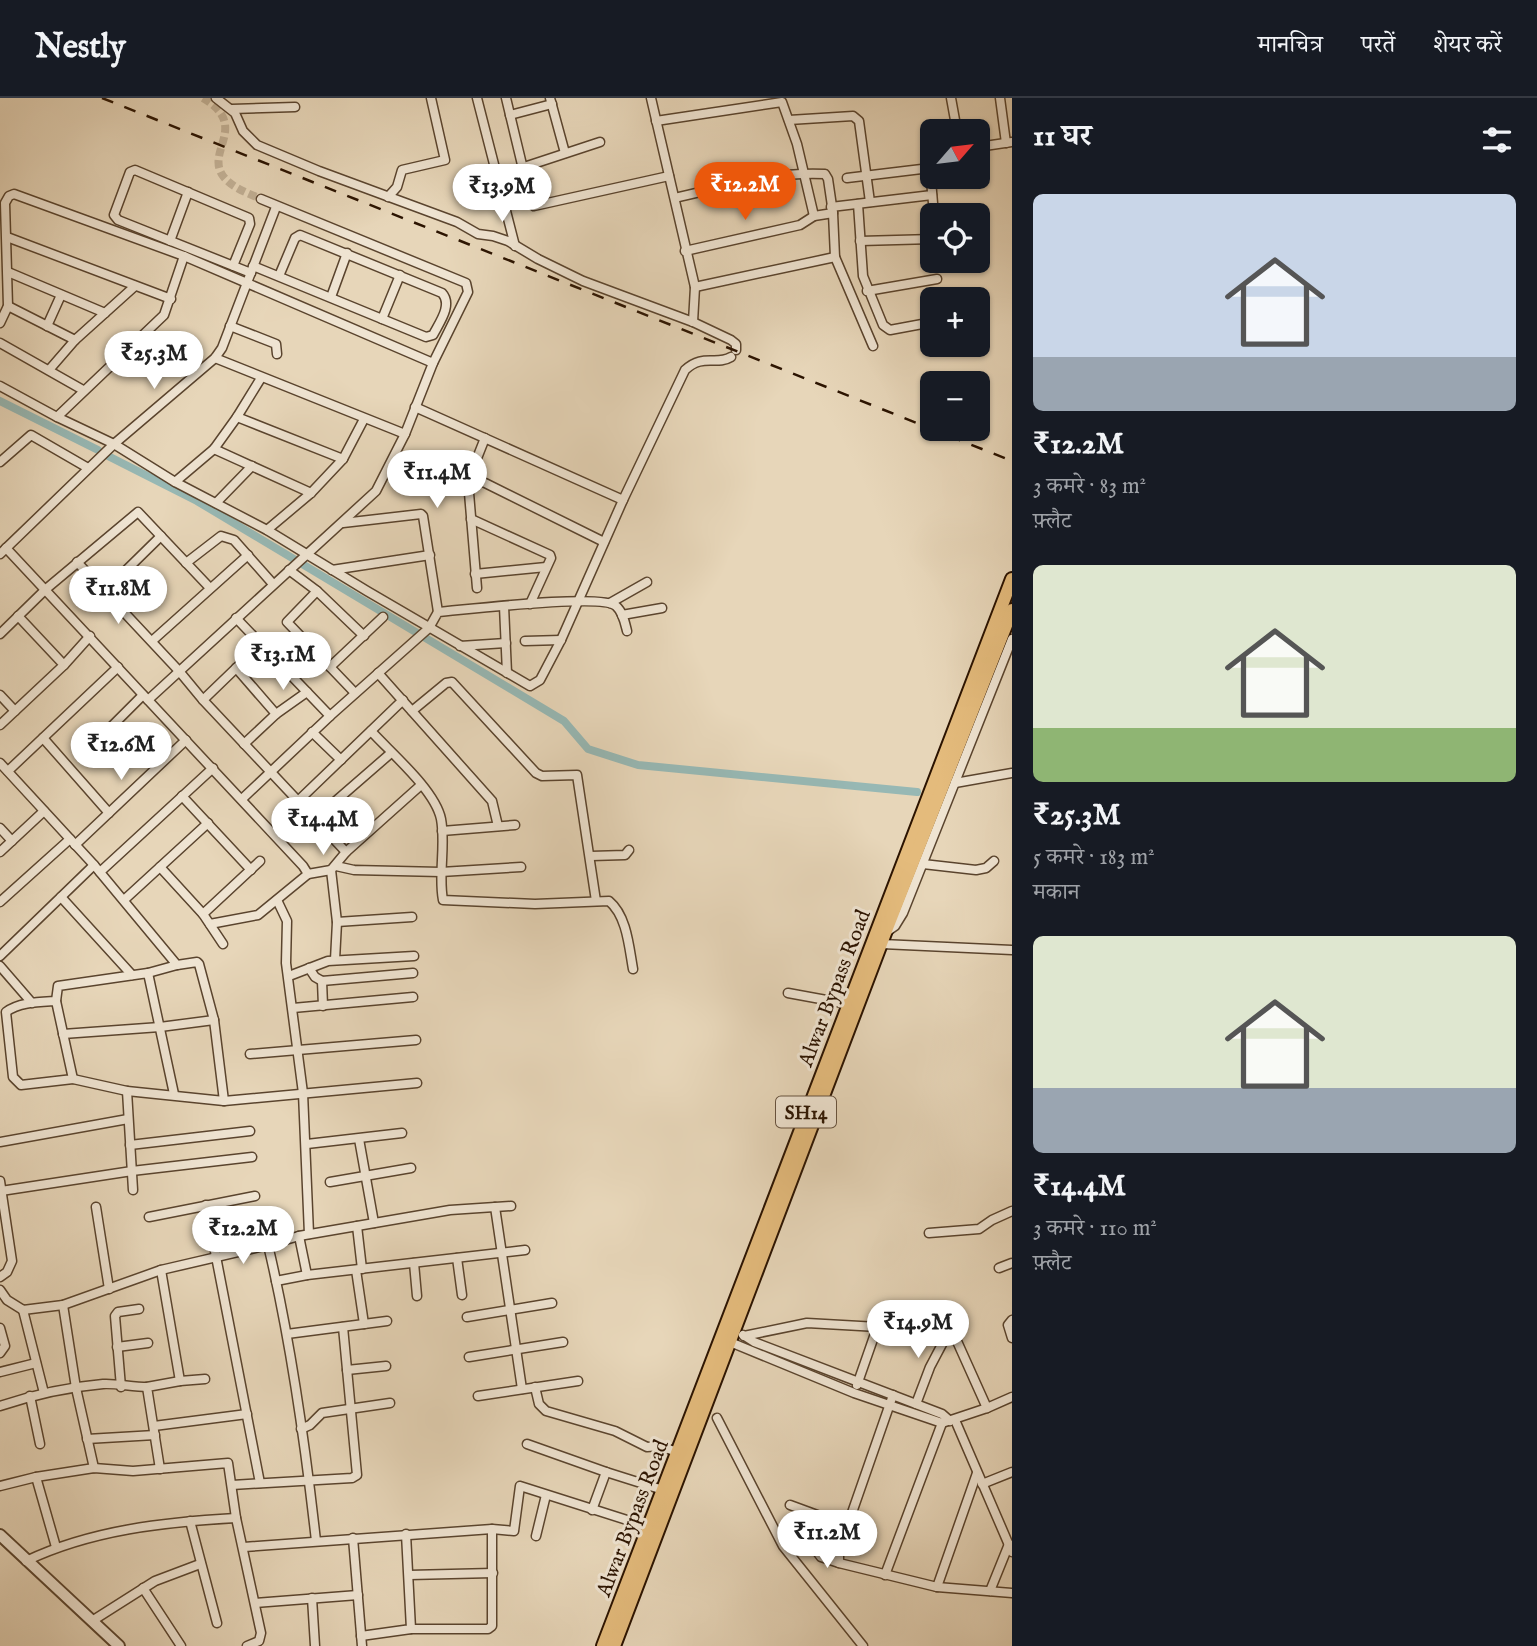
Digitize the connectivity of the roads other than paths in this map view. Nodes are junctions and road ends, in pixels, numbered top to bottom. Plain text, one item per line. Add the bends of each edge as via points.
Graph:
1 (216, 98) edge
2 (431, 98) edge
3 (477, 98) edge
4 (506, 98) edge
5 (651, 98) edge
6 (951, 98) edge
7 (1000, 98) edge
8 (781, 100) edge
9 (551, 101) edge
10 (295, 107) dead end
11 (232, 109) junction
12 (510, 114) junction
13 (955, 119) edge
14 (789, 120) junction
15 (656, 121) junction
16 (600, 142) dead end
17 (1009, 142) edge
18 (990, 145) edge
19 (565, 153) junction
20 (524, 167) junction
21 (920, 169) edge
22 (804, 173) junction
23 (669, 176) junction
24 (867, 176) junction
25 (846, 178) dead end
26 (932, 189) edge
27 (188, 192) junction
28 (932, 195) junction
29 (388, 197) junction
30 (674, 198) junction
31 (261, 200) tunnel mouth
32 (870, 202) junction
33 (933, 203) edge
34 (858, 204) junction
35 (276, 207) junction
36 (832, 210) junction
37 (814, 216) junction
38 (7, 237) junction
39 (920, 239) edge
40 (170, 241) junction
41 (860, 241) junction
42 (515, 246) junction
43 (685, 251) junction
44 (347, 253) junction
45 (184, 256) junction
46 (835, 257) junction
47 (233, 266) junction
48 (252, 269) junction
49 (8, 272) junction
50 (400, 275) junction
51 (279, 276) junction
52 (937, 279) dead end
53 (246, 284) junction
54 (135, 286) junction
55 (695, 287) junction
56 (867, 291) junction
57 (61, 295) junction
58 (331, 298) junction
59 (171, 299) junction
60 (8, 306) junction
61 (105, 313) junction
62 (382, 319) junction
63 (693, 322) junction
64 (0, 323) edge
65 (920, 324) edge
66 (47, 326) junction
67 (230, 326) junction
68 (75, 340) junction
69 (0, 343) edge
70 (873, 346) dead end
71 (277, 354) dead end
72 (215, 358) junction
73 (433, 363) junction
74 (49, 370) junction
75 (261, 378) junction
76 (0, 386) edge
77 (83, 390) junction
78 (415, 407) junction
79 (57, 417) junction
80 (237, 418) junction
81 (364, 419) junction
82 (405, 434) junction
83 (485, 438) junction
84 (114, 444) junction
85 (214, 449) junction
86 (343, 459) junction
87 (0, 462) edge
88 (253, 467) junction
89 (88, 468) junction
90 (469, 475) junction
91 (175, 482) junction
92 (311, 493) junction
93 (623, 500) junction
94 (216, 503) junction
95 (471, 519) junction
96 (342, 523) junction
97 (267, 530) junction
98 (162, 536) junction
99 (604, 542) junction
100 (3, 551) edge
101 (248, 555) junction
102 (430, 555) junction
103 (302, 557) junction
104 (77, 562) junction
105 (186, 563) junction
106 (546, 567) junction
107 (290, 568) junction
108 (332, 570) junction
109 (475, 574) junction
110 (1012, 579) edge
111 (647, 582) dead end
112 (273, 584) junction
113 (210, 588) junction
114 (46, 589) junction
115 (477, 589) dead end
116 (105, 591) junction
117 (317, 592) junction
118 (578, 600) junction
119 (610, 603) junction
120 (530, 604) junction
121 (504, 606) junction
122 (662, 608) dead end
123 (1012, 610) edge
124 (438, 612) junction
125 (622, 615) junction
126 (18, 617) junction
127 (236, 618) junction
128 (383, 618) dead end
129 (425, 631) junction
130 (627, 631) dead end
131 (0, 634) edge
132 (90, 636) junction
133 (364, 636) junction
134 (561, 639) junction
135 (525, 641) dead end
136 (152, 642) junction
137 (506, 643) junction
138 (261, 644) junction
139 (1011, 644) edge
140 (460, 646) junction
141 (64, 666) junction
142 (118, 667) junction
143 (330, 667) junction
144 (236, 668) junction
145 (179, 671) junction
146 (378, 673) junction
147 (507, 673) junction
148 (307, 692) junction
149 (355, 693) junction
150 (0, 695) edge
151 (146, 697) junction
152 (203, 700) junction
153 (403, 700) junction
154 (15, 711) junction
155 (412, 711) junction
156 (276, 714) junction
157 (330, 716) junction
158 (0, 725) edge
159 (371, 731) junction
160 (312, 732) junction
161 (43, 738) junction
162 (186, 740) junction
163 (244, 744) junction
164 (121, 753) dead end
165 (391, 753) junction
166 (341, 760) junction
167 (0, 763) edge
168 (213, 768) junction
169 (8, 771) junction
170 (271, 772) junction
171 (1012, 774) edge
172 (955, 783) junction
173 (421, 785) junction
174 (183, 796) junction
175 (242, 799) junction
176 (298, 801) junction
177 (44, 811) junction
178 (109, 813) junction
179 (315, 819) junction
180 (208, 823) junction
181 (515, 825) dead end
182 (498, 826) junction
183 (0, 828) edge
184 (442, 831) junction
185 (12, 841) junction
186 (73, 842) junction
187 (629, 850) dead end
188 (0, 852) edge
189 (346, 852) junction
190 (591, 856) junction
191 (260, 861) dead end
192 (994, 861) dead end
193 (923, 864) junction
194 (160, 867) junction
195 (521, 867) dead end
196 (97, 868) junction
197 (334, 868) junction
198 (251, 870) junction
199 (441, 872) junction
200 (307, 874) junction
201 (61, 897) junction
202 (124, 900) junction
203 (277, 900) junction
204 (596, 901) junction
205 (0, 902) edge
206 (203, 914) junction
207 (412, 917) dead end
208 (337, 922) junction
209 (210, 924) junction
210 (883, 939) junction
211 (223, 944) dead end
212 (1012, 950) edge
213 (0, 956) edge
214 (414, 956) dead end
215 (335, 960) junction
216 (177, 965) junction
217 (0, 966) edge
218 (309, 968) junction
219 (633, 969) dead end
220 (148, 973) junction
221 (413, 973) dead end
222 (132, 975) junction
223 (289, 976) junction
224 (322, 981) junction
225 (788, 993) dead end
226 (413, 997) dead end
227 (56, 1001) junction
228 (32, 1003) junction
229 (848, 1004) junction
230 (323, 1006) junction
231 (293, 1008) junction
232 (214, 1020) junction
233 (160, 1027) junction
234 (63, 1034) junction
235 (416, 1040) dead end
236 (298, 1052) junction
237 (250, 1055) dead end
238 (73, 1079) junction
239 (417, 1083) dead end
240 (127, 1091) junction
241 (303, 1093) junction
242 (174, 1094) junction
243 (224, 1101) junction
244 (128, 1119) junction
245 (250, 1130) dead end
246 (402, 1133) dead end
247 (359, 1139) junction
248 (0, 1142) edge
249 (307, 1144) junction
250 (130, 1145) junction
251 (252, 1157) dead end
252 (411, 1168) dead end
253 (132, 1171) junction
254 (366, 1177) junction
255 (0, 1181) edge
256 (330, 1182) dead end
257 (1, 1191) edge
258 (133, 1191) dead end
259 (255, 1196) dead end
260 (206, 1205) junction
261 (511, 1206) dead end
262 (96, 1207) dead end
263 (495, 1207) junction
264 (1012, 1211) edge
265 (149, 1217) dead end
266 (374, 1223) junction
267 (357, 1226) junction
268 (929, 1233) dead end
269 (309, 1234) junction
270 (299, 1236) junction
271 (268, 1245) junction
272 (525, 1250) dead end
273 (501, 1253) junction
274 (216, 1257) junction
275 (457, 1258) junction
276 (414, 1263) junction
277 (1012, 1263) edge
278 (999, 1268) dead end
279 (359, 1269) junction
280 (161, 1270) junction
281 (307, 1275) junction
282 (0, 1277) edge
283 (276, 1281) junction
284 (109, 1289) junction
285 (0, 1290) edge
286 (462, 1295) dead end
287 (417, 1296) dead end
288 (3, 1302) edge
289 (552, 1303) dead end
290 (63, 1305) junction
291 (139, 1309) dead end
292 (23, 1310) junction
293 (509, 1310) junction
294 (467, 1317) dead end
295 (1012, 1320) edge
296 (387, 1321) dead end
297 (364, 1324) junction
298 (878, 1325) junction
299 (343, 1327) junction
300 (0, 1328) edge
301 (949, 1331) junction
302 (287, 1334) junction
303 (736, 1336) junction
304 (1012, 1338) edge
305 (563, 1342) dead end
306 (148, 1343) dead end
307 (117, 1347) junction
308 (515, 1351) junction
309 (0, 1353) edge
310 (469, 1357) dead end
311 (36, 1363) junction
312 (386, 1366) dead end
313 (347, 1370) junction
314 (0, 1372) edge
315 (205, 1380) dead end
316 (180, 1381) junction
317 (578, 1381) dead end
318 (858, 1381) junction
319 (121, 1387) junction
320 (147, 1387) junction
321 (535, 1387) junction
322 (76, 1388) junction
323 (522, 1389) junction
324 (854, 1392) junction
325 (44, 1394) junction
326 (893, 1395) junction
327 (30, 1396) junction
328 (478, 1396) dead end
329 (1012, 1397) edge
330 (390, 1403) dead end
331 (916, 1404) junction
332 (889, 1405) junction
333 (0, 1406) edge
334 (351, 1407) junction
335 (988, 1408) junction
336 (247, 1414) junction
337 (717, 1418) dead end
338 (949, 1421) junction
339 (301, 1429) junction
340 (154, 1430) junction
341 (87, 1438) junction
342 (40, 1444) dead end
343 (527, 1444) dead end
344 (668, 1449) junction
345 (94, 1468) junction
346 (160, 1469) junction
347 (606, 1472) junction
348 (1012, 1472) edge
349 (977, 1473) junction
350 (36, 1478) junction
351 (309, 1481) junction
352 (260, 1483) junction
353 (982, 1484) junction
354 (232, 1485) junction
355 (0, 1486) edge
356 (663, 1490) junction
357 (546, 1495) junction
358 (790, 1505) dead end
359 (592, 1510) junction
360 (236, 1518) junction
361 (830, 1520) junction
362 (190, 1521) junction
363 (640, 1524) junction
364 (848, 1526) junction
365 (492, 1529) junction
366 (406, 1534) junction
367 (0, 1535) edge
368 (536, 1536) dead end
369 (353, 1538) junction
370 (316, 1541) junction
371 (1010, 1542) edge
372 (56, 1547) junction
373 (244, 1547) junction
374 (26, 1561) junction
375 (839, 1563) junction
376 (200, 1564) junction
377 (494, 1573) junction
378 (885, 1574) junction
379 (409, 1575) junction
380 (937, 1587) junction
381 (143, 1588) junction
382 (990, 1591) junction
383 (1012, 1593) edge
384 (358, 1594) junction
385 (312, 1598) junction
386 (256, 1603) junction
387 (92, 1621) junction
388 (217, 1623) dead end
389 (411, 1629) junction
390 (362, 1641) edge
391 (113, 1645) edge
392 (181, 1646) edge
393 (247, 1646) edge
394 (316, 1646) edge
395 (603, 1646) edge
396 (614, 1646) edge
397 (863, 1646) edge

1 - 11 street
2 - 29 street via 445,160 402,170
3 - 42 street
4 - 12 street
5 - 15 street
6 - 13 street
7 - 17 street
8 - 14 street
8 - 15 street
9 - 12 street
9 - 19 street
10 - 11 street
11 - 29 street via 245,135 257,145
12 - 20 street
14 - 22 street
14 - 24 street via 853,116 859,121
15 - 23 street
16 - 19 street
17 - 18 street
19 - 20 street
20 - 23 street via 534,206
21 - 24 street
22 - 30 street
22 - 36 street via 825,174
22 - 37 street
23 - 30 street
24 - 25 street
24 - 32 street
26 - 28 street
27 - 40 street
27 - 40 street via 135,170 114,215
27 - 47 street via 249,218
28 - 32 street
28 - 33 street
29 - 42 street
30 - 43 street
31 - 35 street
32 - 34 street
34 - 36 street
34 - 41 street
35 - 48 street
35 - 73 street via 466,283 468,292
36 - 37 street
36 - 46 street
37 - 43 street via 800,225
38 - 45 street via 5,203 14,194
38 - 49 street
38 - 54 street
39 - 41 street
40 - 47 street
41 - 56 street
42 - 63 street via 583,281
43 - 55 street
44 - 50 street
44 - 51 street via 300,235
44 - 58 street
45 - 53 street
45 - 59 street
46 - 55 street
46 - 70 street
47 - 48 street
48 - 51 street
48 - 53 street
49 - 57 street
49 - 60 street
50 - 62 street
50 - 62 street via 442,293 447,304 430,337
51 - 58 street
52 - 56 street
53 - 67 street
53 - 73 street
54 - 59 street
54 - 61 street
55 - 63 street
56 - 65 street via 890,330
57 - 61 street
57 - 66 street
58 - 62 street
59 - 77 street via 164,316
60 - 64 street
60 - 66 street
61 - 68 street
63 - 93 street via 731,340 736,344 734,353 723,361 706,359 685,370
66 - 68 street
67 - 71 street via 276,344
67 - 72 street
68 - 74 street
69 - 74 street
72 - 75 street
72 - 84 street
73 - 78 street
74 - 77 street
75 - 80 street
75 - 81 street
76 - 79 street
77 - 79 street
78 - 82 street
78 - 83 street
79 - 84 street
80 - 85 street
80 - 86 street
81 - 82 street
81 - 86 street
82 - 96 street via 376,491
83 - 90 street
83 - 93 street
84 - 89 street
84 - 91 street
85 - 88 street
85 - 91 street
86 - 92 street
87 - 89 street via 31,435
88 - 92 street
88 - 94 street
89 - 100 street
90 - 95 street
90 - 99 street
91 - 94 street
92 - 97 street
93 - 99 street
94 - 97 street
95 - 106 street via 548,552 551,558
95 - 109 street
96 - 102 street via 421,514
96 - 103 street
97 - 103 street
98 - 104 street via 138,512
98 - 105 street
98 - 116 street
99 - 118 street
100 - 114 street
101 - 105 street via 234,540 222,536
101 - 112 street
101 - 113 street
102 - 108 street
102 - 124 street
103 - 107 street
103 - 108 street
104 - 114 street
104 - 116 street
105 - 113 street
106 - 109 street
106 - 120 street
107 - 112 street
107 - 117 street
108 - 129 street
109 - 115 street
110 - 229 main road, Alwar Bypass Road / SH14
111 - 119 street
112 - 127 street
113 - 136 street
114 - 126 street
114 - 132 street
116 - 136 street
117 - 133 street
117 - 143 street via 287,622
118 - 119 street
118 - 120 street
118 - 134 street
119 - 125 street
120 - 121 street
121 - 124 street
121 - 137 street
122 - 125 street
123 - 210 main road, Alwar Bypass Road / SH14
124 - 129 street
125 - 130 street
126 - 131 street
126 - 141 street
127 - 138 street
127 - 145 street
128 - 133 street
129 - 140 street
129 - 146 street
132 - 141 street
132 - 142 street
133 - 143 street
134 - 135 street
134 - 147 street via 540,680 530,686
136 - 145 street
137 - 140 street
137 - 147 street
138 - 144 street
138 - 148 street
139 - 172 street
140 - 147 street
141 - 154 street
142 - 151 street
142 - 161 street
143 - 149 street
144 - 152 street
144 - 156 street
145 - 151 street
145 - 152 street
146 - 149 street
146 - 153 street
148 - 156 street
148 - 157 street
149 - 157 street
150 - 154 street
151 - 162 street
151 - 164 street via 105,733
152 - 163 street
153 - 155 street
153 - 159 street
154 - 158 street
155 - 182 street via 492,802
155 - 190 street via 452,682 536,773 577,775
156 - 163 street
157 - 160 street
159 - 165 street
159 - 166 street
160 - 166 street
160 - 170 street
161 - 169 street
161 - 178 street
162 - 168 street
162 - 178 street
163 - 170 street
165 - 173 street
165 - 179 street
166 - 176 street
167 - 169 street
168 - 174 street
168 - 175 street
169 - 177 street
170 - 175 street
170 - 176 street
171 - 172 street
172 - 193 street
173 - 184 street via 438,810
173 - 189 street
174 - 180 street
174 - 196 street
175 - 200 street
176 - 179 street
177 - 185 street
177 - 186 street
178 - 186 street
179 - 189 street
180 - 194 street
180 - 198 street
181 - 182 street
182 - 184 street
183 - 185 street
184 - 199 street
185 - 188 street
186 - 196 street
186 - 205 street
187 - 190 street via 625,855
189 - 197 street
190 - 204 street
191 - 198 street
192 - 193 street via 976,870
193 - 210 street via 904,914
194 - 202 street
194 - 206 street
195 - 199 street
196 - 201 street
196 - 202 street
197 - 199 street
197 - 200 street
197 - 208 street
198 - 206 street
199 - 204 street via 446,902
200 - 203 street
201 - 213 street
201 - 222 street
202 - 216 street
203 - 209 street via 258,915
203 - 223 street via 287,921
204 - 219 street via 614,905 626,930
206 - 209 street
207 - 208 street
208 - 215 street
209 - 211 street
210 - 212 street
210 - 303 main road, Alwar Bypass Road / SH14
214 - 215 street
215 - 218 street
216 - 220 street
216 - 232 street via 199,964
217 - 228 street
218 - 223 street
218 - 224 street
220 - 222 street
220 - 233 street
221 - 224 street
222 - 227 street via 58,986
223 - 231 street
224 - 230 street
225 - 229 street
226 - 230 street
227 - 228 street
227 - 234 street
228 - 238 street via 6,1012 13,1077 21,1085
229 - 344 main road, Alwar Bypass Road / SH14
230 - 231 street
231 - 236 street
232 - 233 street
232 - 243 street
233 - 234 street
233 - 242 street
234 - 238 street
235 - 236 street
236 - 237 street
236 - 241 street
238 - 240 street
239 - 241 street
240 - 242 street
240 - 244 street
241 - 243 street
241 - 249 street
242 - 243 street
244 - 248 street
244 - 250 street
245 - 250 street
246 - 247 street
247 - 249 street
247 - 254 street
249 - 269 street
250 - 253 street
251 - 253 street
252 - 254 street
253 - 257 street
253 - 258 street
254 - 256 street
254 - 266 street
255 - 257 street
257 - 282 street via 12,1261
259 - 260 street
260 - 265 street
260 - 274 street
261 - 263 street
262 - 284 street
263 - 266 street
263 - 273 street
264 - 268 street via 976,1230
266 - 267 street
267 - 269 street
267 - 279 street
269 - 270 street
270 - 271 street
270 - 281 street
271 - 274 street
271 - 283 street
272 - 273 street
273 - 275 street
273 - 293 street
274 - 280 street
274 - 336 street
275 - 276 street
275 - 286 street
276 - 279 street
276 - 287 street
277 - 278 street
279 - 281 street
279 - 297 street
280 - 284 street
280 - 316 street
281 - 283 street
283 - 302 street
284 - 290 street
285 - 288 street
288 - 292 street
289 - 293 street
290 - 292 street
290 - 322 street
291 - 307 street via 116,1314
292 - 311 street
293 - 294 street
293 - 308 street
295 - 304 street via 1008,1325
296 - 297 street
297 - 299 street
298 - 301 street
298 - 303 street via 807,1323
298 - 318 street
299 - 302 street
299 - 313 street
300 - 309 street via 5,1346
301 - 331 street
301 - 335 street
302 - 339 street
303 - 318 street
303 - 324 street
303 - 396 main road, Alwar Bypass Road / SH14
305 - 308 street
306 - 307 street
307 - 319 street
308 - 310 street
308 - 323 street
311 - 314 street
311 - 325 street
312 - 313 street
313 - 334 street
315 - 316 street
316 - 320 street
317 - 321 street
318 - 324 street
318 - 326 street
319 - 320 street
319 - 322 street via 106,1383
320 - 340 street
321 - 323 street
321 - 344 street via 546,1411 615,1431 647,1447
322 - 325 street
322 - 341 street
323 - 328 street
324 - 332 street
325 - 327 street
326 - 331 street
326 - 332 street
327 - 333 street
327 - 342 street
329 - 335 street
330 - 334 street
331 - 338 street
332 - 338 street
332 - 364 street
334 - 339 street via 322,1413
334 - 351 street via 357,1475
335 - 338 street
336 - 340 street
336 - 352 street
337 - 397 street via 783,1546
338 - 349 street
338 - 378 street
339 - 351 street
340 - 341 street
340 - 346 street
341 - 345 street
343 - 347 street
344 - 356 main road, Alwar Bypass Road / SH14
345 - 346 street
345 - 350 street
346 - 354 street via 229,1463
347 - 356 street
347 - 359 street
348 - 353 street
349 - 353 street
349 - 380 street
350 - 355 street
350 - 372 street
351 - 352 street
351 - 370 street
352 - 354 street
353 - 371 street
354 - 360 street
356 - 363 main road, Alwar Bypass Road / SH14
357 - 359 street
357 - 365 street via 520,1486 514,1531
357 - 368 street
358 - 361 street
359 - 363 street
360 - 362 street
360 - 373 street
361 - 364 street
361 - 375 street via 818,1553
362 - 372 street via 124,1530
362 - 376 street
363 - 395 main road, Alwar Bypass Road / SH14
364 - 375 street
365 - 366 street
365 - 377 street
366 - 369 street
366 - 379 street
367 - 374 street
369 - 370 street
369 - 384 street
370 - 373 street
371 - 382 street
372 - 374 street
373 - 386 street
374 - 387 street
375 - 378 street
376 - 381 street
376 - 388 street
377 - 379 street
377 - 389 street via 490,1628
378 - 380 street
379 - 389 street
380 - 382 street
381 - 387 street
381 - 392 street
382 - 383 street
384 - 385 street
384 - 390 street
385 - 386 street
385 - 394 street
386 - 393 street via 261,1638
387 - 391 street
389 - 390 street

